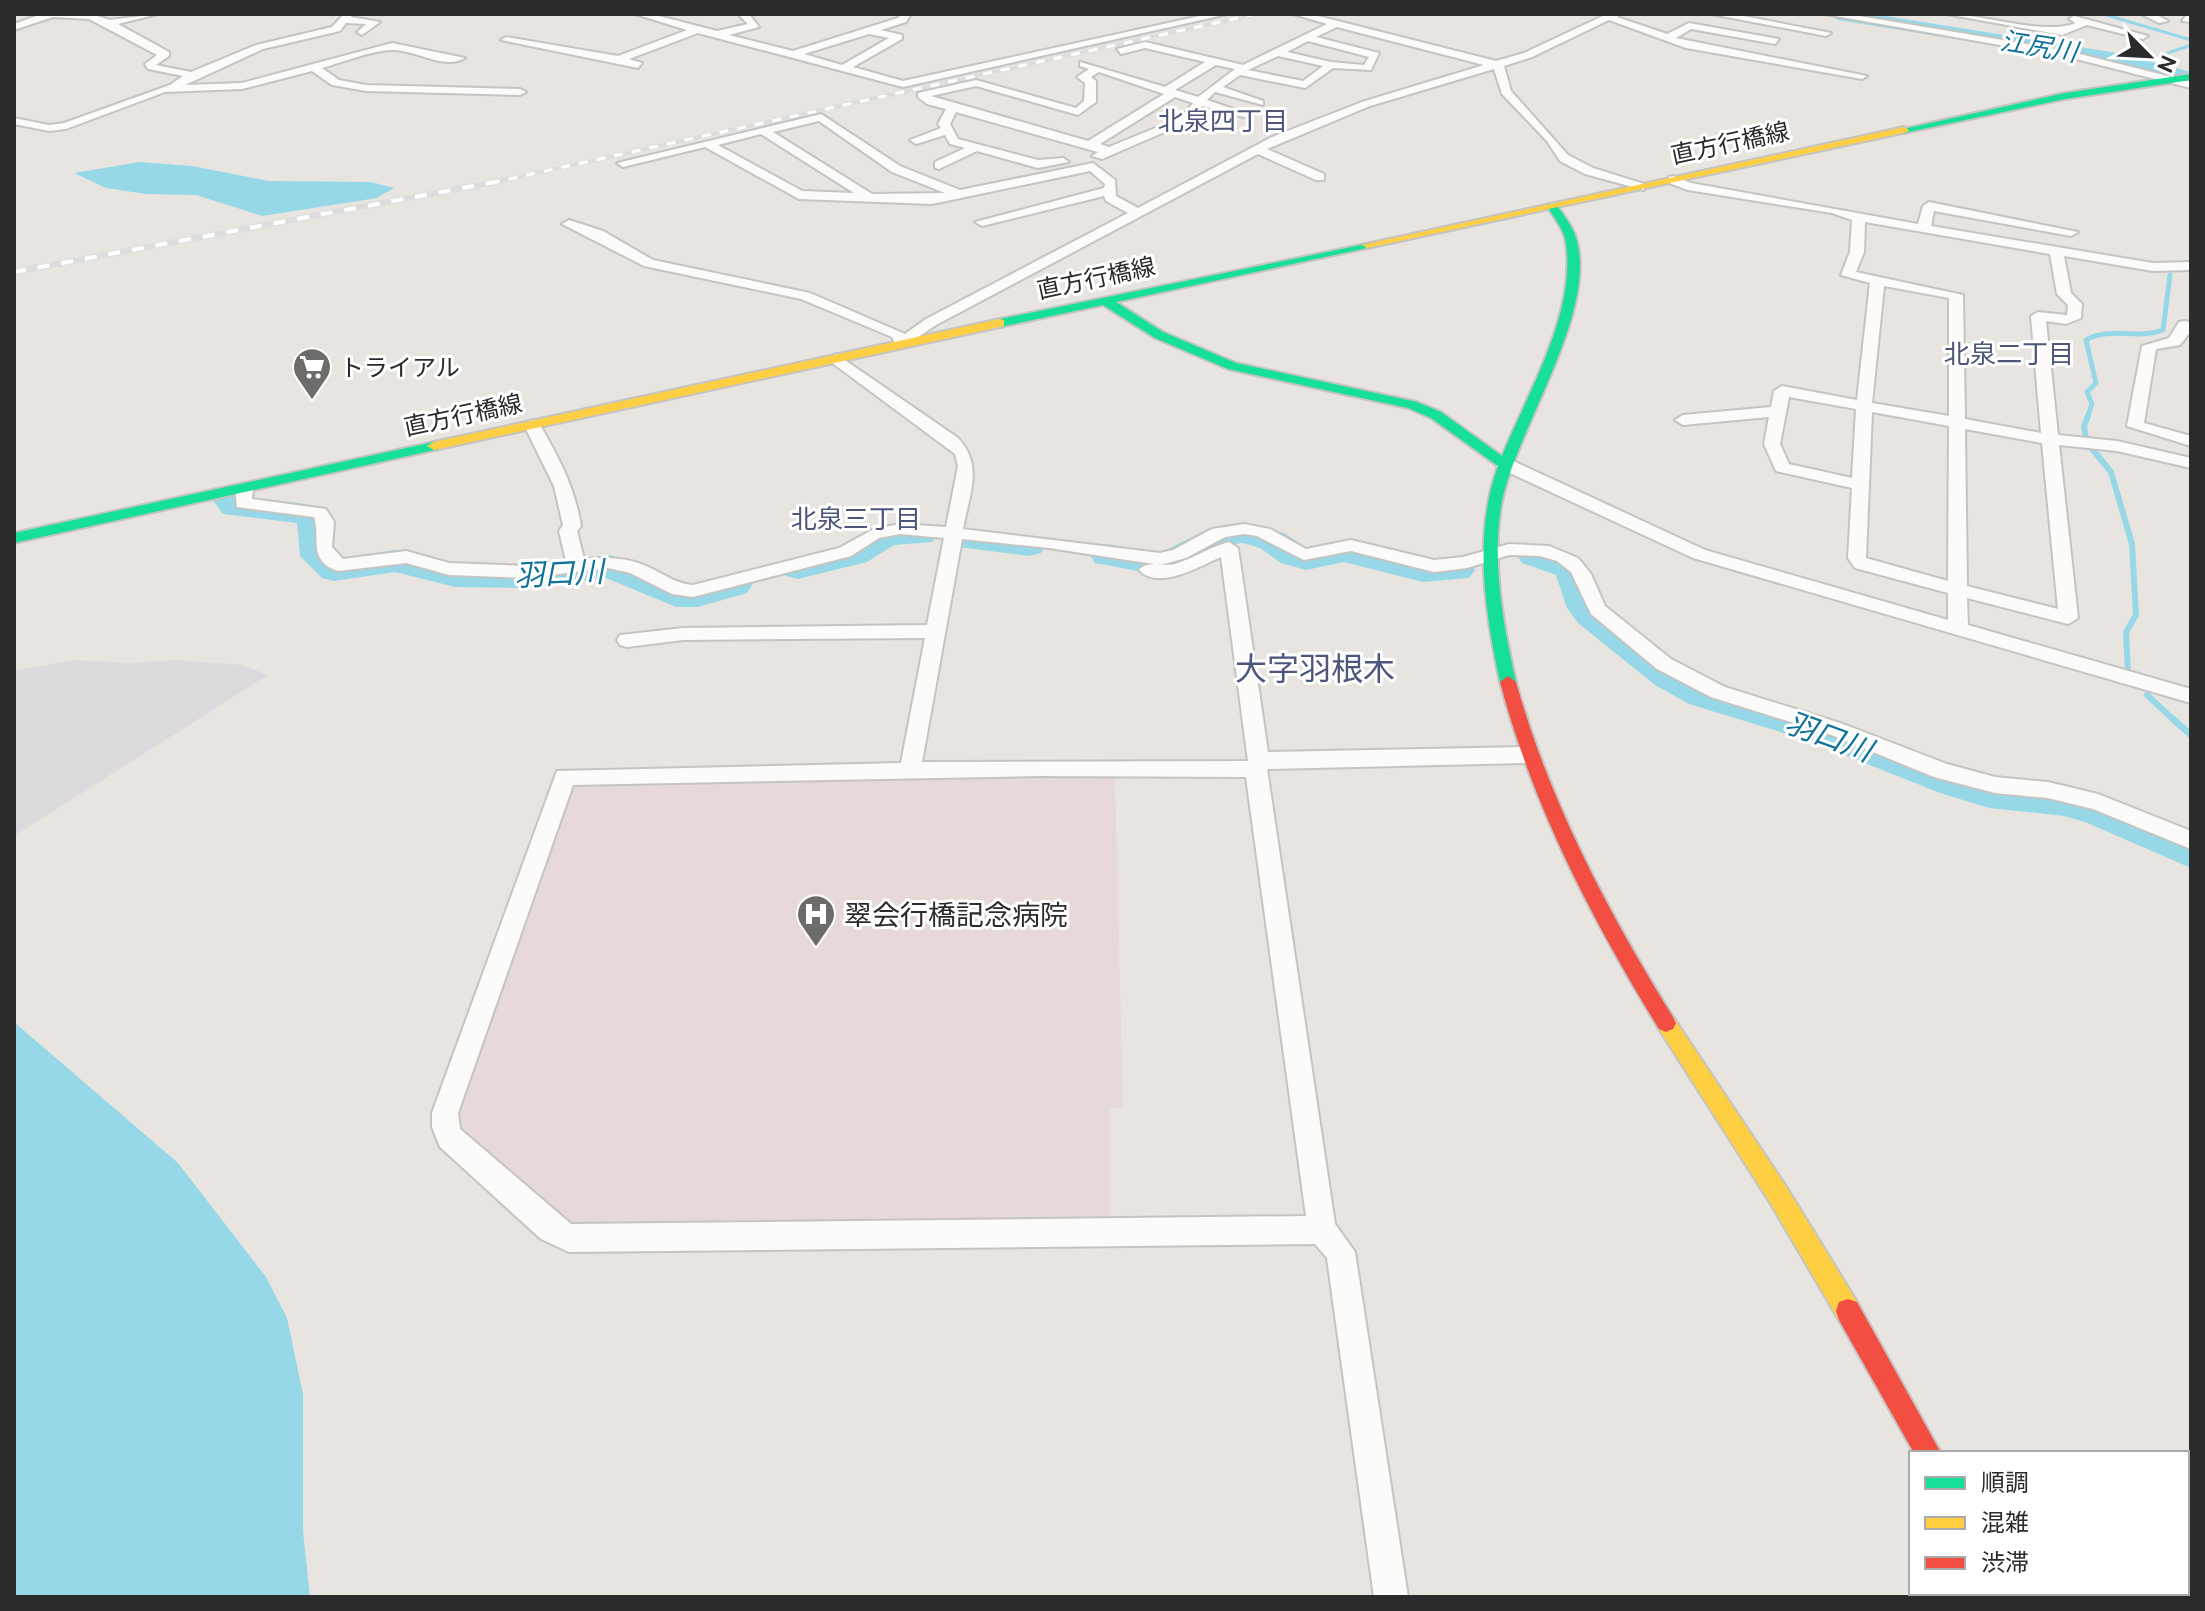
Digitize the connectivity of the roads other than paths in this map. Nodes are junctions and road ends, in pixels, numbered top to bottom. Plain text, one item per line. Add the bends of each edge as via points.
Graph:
1 (53, 14) edge
2 (153, 14) edge
3 (640, 14) edge
4 (906, 14) edge
5 (1223, 14) edge
6 (1298, 14) edge
7 (1716, 14) edge
8 (1829, 14) edge
9 (1951, 14) edge
10 (2146, 14) edge
11 (1612, 15) edge
12 (745, 16) dead end
13 (346, 17) edge
14 (2060, 17) dead end
15 (2163, 21) dead end
16 (2086, 22) junction
17 (109, 23) junction
18 (1334, 25) junction
19 (14, 27) edge
20 (696, 30) junction
21 (866, 30) junction
22 (362, 32) dead end
23 (1826, 33) dead end
24 (714, 35) junction
25 (1306, 38) junction
26 (1668, 38) junction
27 (506, 40) dead end
28 (1775, 41) dead end
29 (2119, 47) dead end
30 (1170, 51) junction
31 (1275, 52) junction
32 (792, 55) junction
33 (460, 58) dead end
34 (1158, 58) dead end
35 (619, 59) junction
36 (1214, 61) junction
37 (638, 65) dead end
38 (1331, 65) junction
39 (1498, 65) junction
40 (313, 66) junction
41 (844, 68) junction
42 (1097, 69) junction
43 (1242, 70) junction
44 (1136, 71) dead end
45 (192, 75) junction
46 (1862, 76) dead end
47 (2191, 77) edge
48 (505, 78) dead end
49 (1125, 78) junction
50 (2170, 79) junction
51 (2191, 85) edge
52 (174, 87) junction
53 (1214, 88) junction
54 (497, 89) junction
55 (520, 92) dead end
56 (1169, 92) junction
57 (1199, 102) junction
58 (1259, 103) dead end
59 (952, 108) junction
60 (1244, 116) dead end
61 (14, 121) edge
62 (1062, 122) junction
63 (34, 125) junction
64 (948, 130) junction
65 (764, 131) junction
66 (14, 133) edge
67 (916, 140) dead end
68 (708, 144) junction
69 (975, 147) junction
70 (1256, 149) junction
71 (1091, 157) junction
72 (623, 163) dead end
73 (939, 165) dead end
74 (1320, 177) dead end
75 (1673, 180) junction
76 (1640, 187) junction
77 (1109, 191) junction
78 (958, 194) junction
79 (868, 196) junction
80 (1552, 206) junction
81 (1138, 213) junction
82 (1859, 217) junction
83 (982, 222) dead end
84 (569, 224) dead end
85 (1924, 227) junction
86 (2071, 232) dead end
87 (2056, 251) junction
88 (2191, 266) edge
89 (1877, 281) junction
90 (1106, 301) junction
91 (2191, 327) edge
92 (902, 344) junction
93 (836, 359) junction
94 (1864, 405) junction
95 (1778, 411) junction
96 (1683, 420) dead end
97 (1955, 422) junction
98 (532, 425) junction
99 (2048, 439) junction
100 (2191, 441) edge
101 (1503, 463) junction
102 (2191, 463) edge
103 (1860, 485) junction
104 (244, 488) junction
105 (953, 534) junction
106 (14, 538) edge
107 (1097, 549) junction
108 (1492, 553) junction
109 (575, 561) dead end
110 (1957, 587) junction
111 (1958, 630) junction
112 (934, 631) junction
113 (627, 640) dead end
114 (2191, 696) edge
115 (1529, 755) junction
116 (1258, 764) junction
117 (910, 772) junction
118 (2191, 840) edge
119 (1322, 1230) junction
120 (1927, 1451) edge
121 (1391, 1597) edge

1 - 17 street via 86,15
1 - 19 street
2 - 17 street
3 - 20 street
4 - 21 street via 902,20
5 - 41 street via 903,84
6 - 18 street
7 - 23 street
8 - 50 street via 2068,54
9 - 16 street via 2062,32
10 - 15 street
11 - 26 street via 1646,23
11 - 39 street
12 - 24 street via 755,25
13 - 22 street via 375,22
13 - 45 street via 332,31 260,47
14 - 16 street
16 - 29 street via 2148,33
17 - 45 street via 142,47 165,54 152,67
18 - 25 street
18 - 39 street
20 - 24 street
20 - 35 street
21 - 32 street
21 - 41 street via 898,37
24 - 32 street
25 - 31 street
25 - 38 street via 1375,55 1367,68
26 - 28 street via 1689,26
26 - 46 street
27 - 35 street
30 - 34 street
30 - 36 street
30 - 42 street via 1145,45 1074,61
31 - 38 street
31 - 43 street
32 - 41 street
33 - 40 street via 392,46
35 - 37 street
36 - 43 street
36 - 56 street
38 - 43 street via 1305,85
39 - 70 street via 1366,104
39 - 76 street via 1511,100 1564,158
40 - 52 street via 242,86
40 - 54 street via 336,83 366,88
42 - 49 street
42 - 62 street via 1082,77 1091,81 1090,102
43 - 53 street
44 - 49 street
45 - 52 street
47 - 50 main road, 直方行橋線
48 - 54 street
49 - 56 street
50 - 51 street
50 - 75 main road, 直方行橋線 via 2065,96
52 - 63 street via 66,126
53 - 57 street
53 - 58 street
54 - 55 street
56 - 57 street
56 - 71 street
57 - 60 street
57 - 71 street via 1186,119
59 - 62 street
59 - 62 street via 922,95 976,83
59 - 64 street via 944,124
61 - 63 street
62 - 71 street
63 - 66 street
64 - 67 street
64 - 69 street via 954,141
65 - 68 street
65 - 78 street via 821,117 896,169
65 - 79 street
68 - 72 street
68 - 79 street via 799,195
69 - 71 street via 1038,164
69 - 73 street
70 - 74 street
70 - 81 street
71 - 77 street via 1111,183
71 - 78 street
75 - 76 main road, 直方行橋線
75 - 82 street
76 - 80 main road, 直方行橋線
77 - 81 street via 1110,198
77 - 83 street
78 - 79 street via 932,200
80 - 90 main road, 直方行橋線
80 - 101 main road via 1566,221 1572,245 1567,326
81 - 92 street via 931,322
82 - 85 street
82 - 89 street via 1857,252 1848,275
84 - 92 street via 649,263 805,296 898,334
85 - 86 street via 1929,206
85 - 87 street
87 - 88 street via 2153,267
87 - 99 street via 2064,294 2075,304 2074,318 2038,316
89 - 94 street
89 - 97 street via 1956,295
90 - 92 main road, 直方行橋線
90 - 101 main road via 1159,335 1232,366 1412,405 1436,415
91 - 100 street via 2184,325 2175,342 2149,346 2135,426
92 - 93 main road, 直方行橋線
93 - 98 main road, 直方行橋線
93 - 105 street via 963,453 966,466
94 - 95 street via 1782,391
94 - 97 street
94 - 103 street
95 - 96 street
95 - 103 street via 1772,444 1782,467
97 - 99 street
97 - 110 street
98 - 104 main road, 直方行橋線
98 - 109 street via 566,486
99 - 102 street via 2117,446
99 - 110 street via 2068,618
101 - 108 main road
101 - 111 street via 1699,554
103 - 110 street via 1861,564
104 - 105 street via 243,503 320,513 325,522 323,548 338,565 406,557 449,569 527,572 608,562 693,591 845,552 883,531
104 - 106 main road, 直方行橋線
105 - 107 street
105 - 112 street
107 - 108 street via 1168,559 1206,536 1241,529 1276,536 1307,554 1353,547 1438,566
107 - 116 street via 1092,559 1167,573 1229,548
108 - 115 main road via 1496,631
108 - 118 street via 1507,547 1532,549 1575,564 1584,573 1598,610 1690,681 1942,771 2088,799
110 - 111 street
111 - 114 street
112 - 113 street via 683,634
112 - 117 street
115 - 116 street
115 - 120 main road via 1550,816 1611,937 1813,1252
116 - 117 street
116 - 119 street
117 - 119 street via 565,777 445,1113 450,1138 551,1229 569,1238
119 - 121 street via 1341,1252

